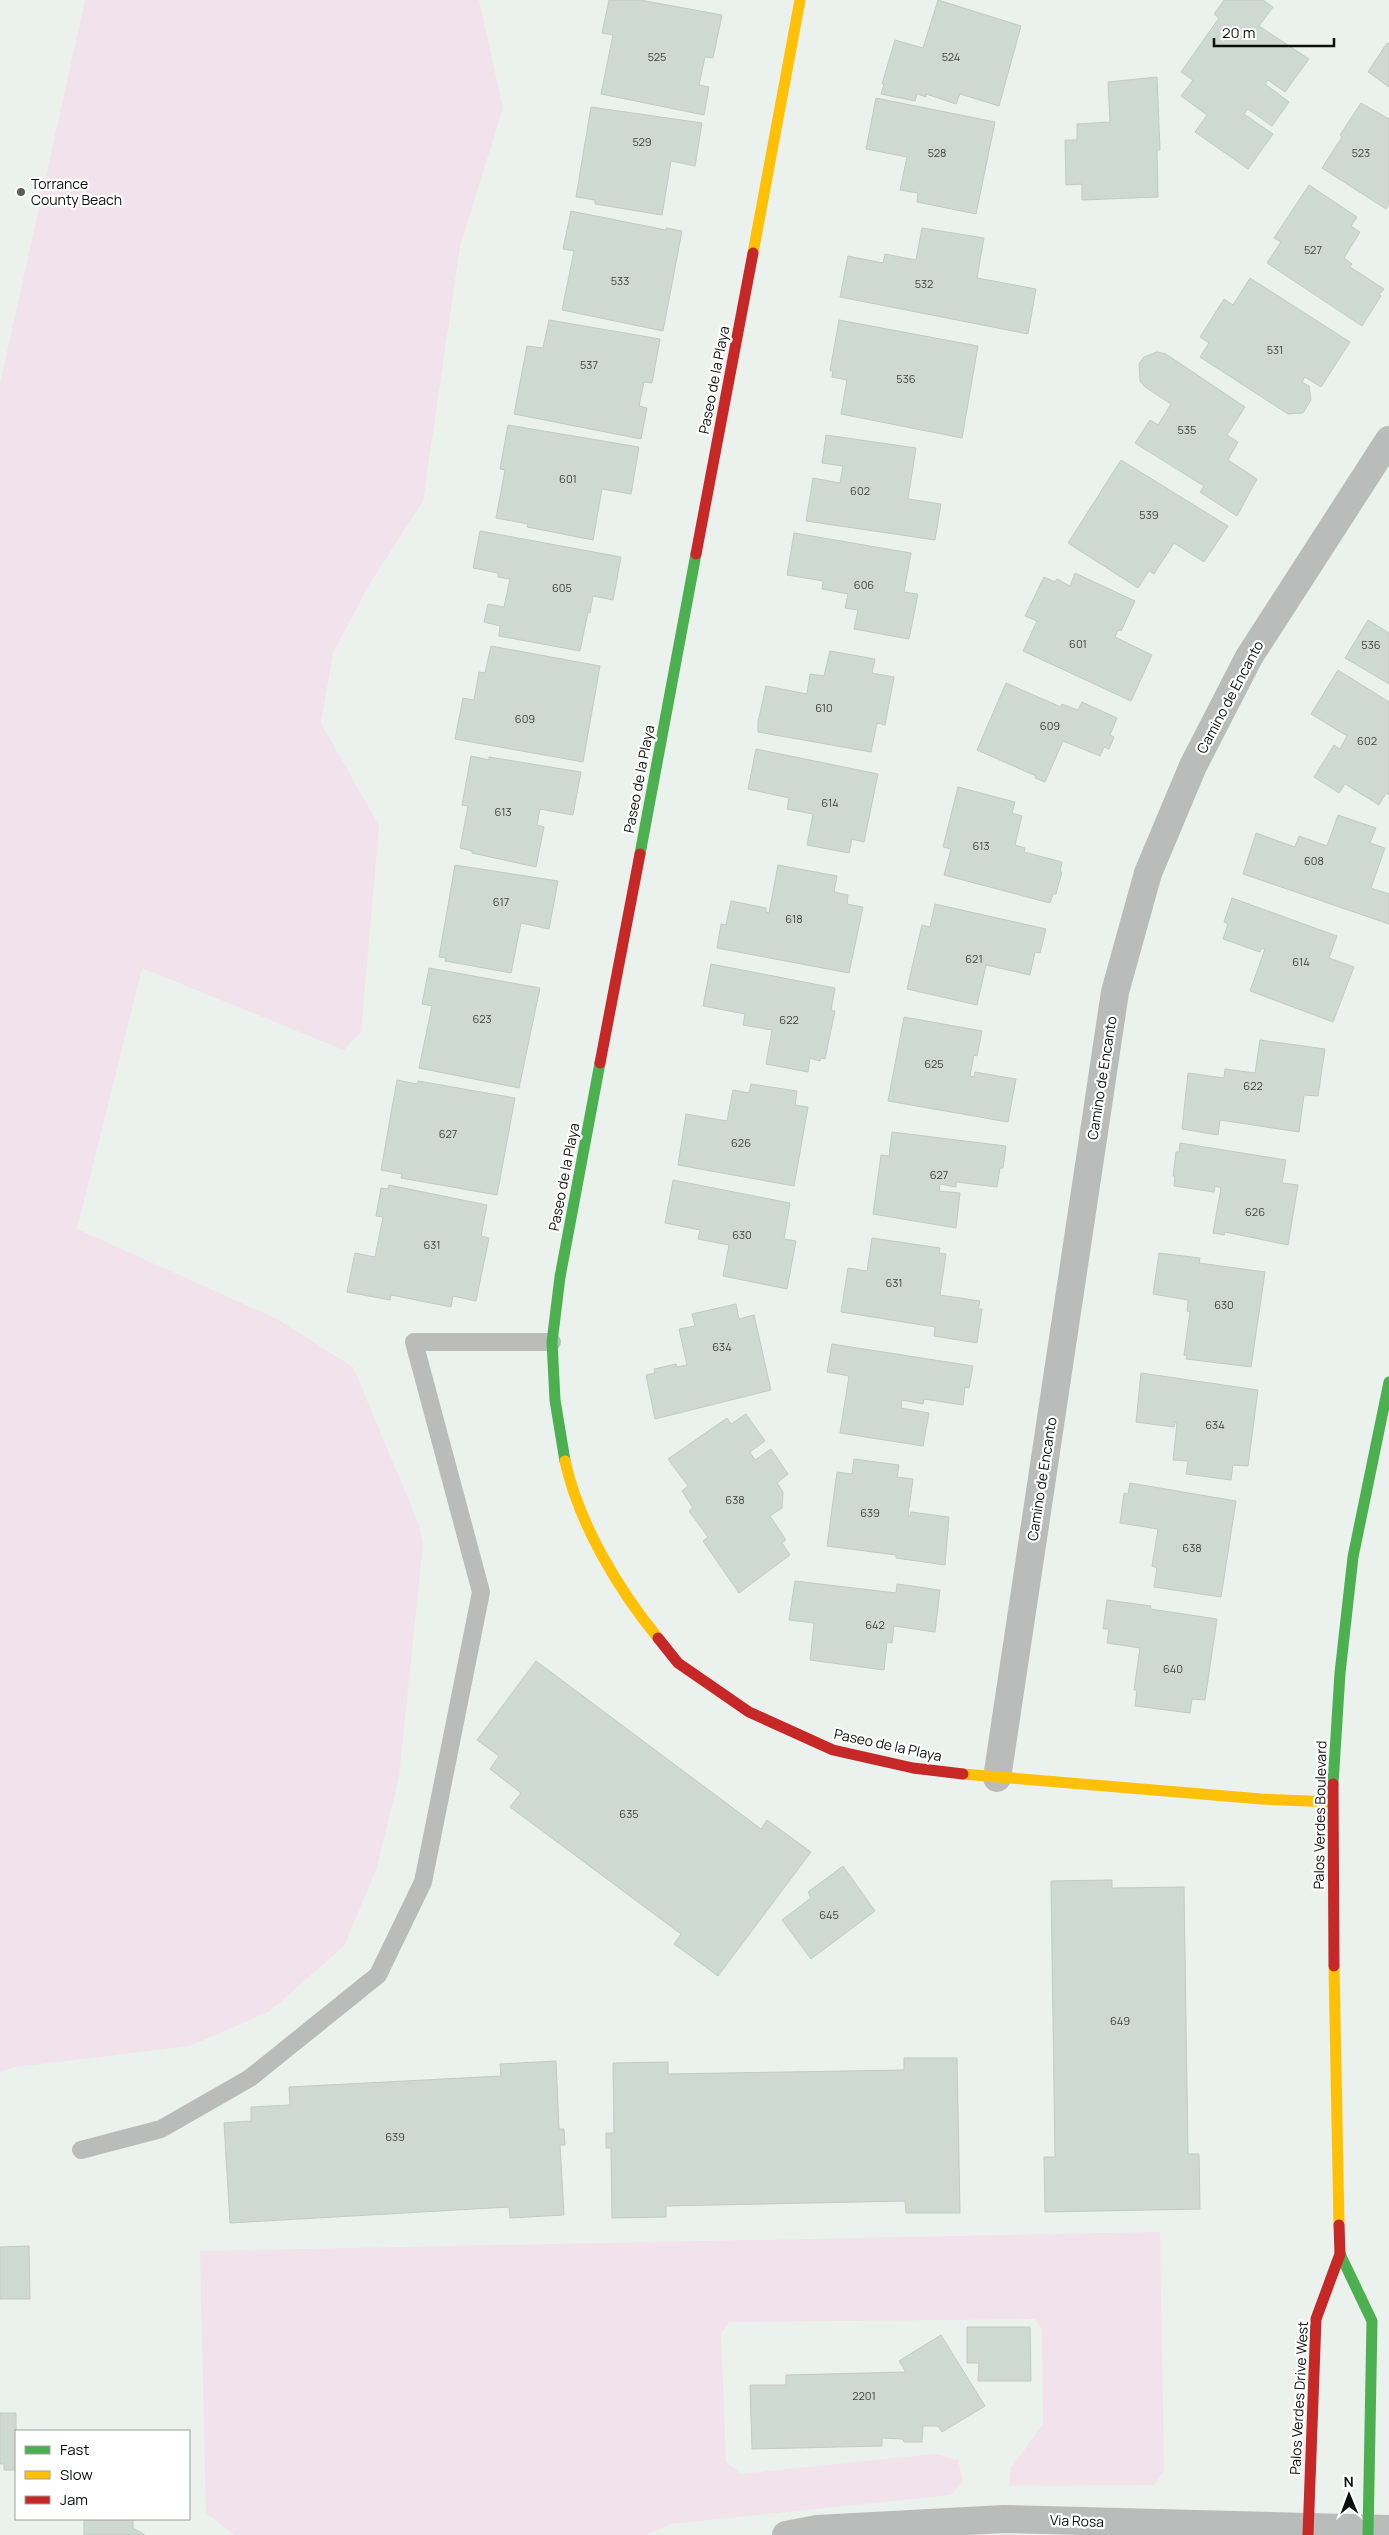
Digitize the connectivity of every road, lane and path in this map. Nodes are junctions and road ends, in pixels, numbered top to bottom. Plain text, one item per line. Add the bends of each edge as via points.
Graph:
1 (800, 0) edge
2 (1389, 440) edge
3 (552, 1342) junction
4 (1389, 1382) edge
5 (997, 1778) junction
6 (1332, 1802) junction
7 (81, 2150) dead end
8 (1340, 2254) junction
9 (1308, 2531) edge
10 (1375, 2531) edge
11 (786, 2535) edge

1 - 3 street, Paseo de la Playa via 560,1277
2 - 5 street, Camino de Encanto via 1249,656 1193,766 1148,874 1115,992
3 - 5 street, Paseo de la Playa via 554,1400 565,1464 584,1517 632,1606 678,1663 748,1712 833,1750 914,1768
3 - 7 lane via 414,1342 482,1592 423,1882 378,1975 250,2078 210,2102 161,2129
4 - 6 street, Palos Verdes Boulevard via 1353,1558 1340,1673
5 - 6 street, Paseo de la Playa
6 - 8 street, Palos Verdes Boulevard
8 - 9 street, Palos Verdes Drive West via 1316,2319
8 - 10 street via 1372,2321
9 - 10 street, Via Rosa
9 - 11 street, Via Rosa via 1004,2519 817,2529

